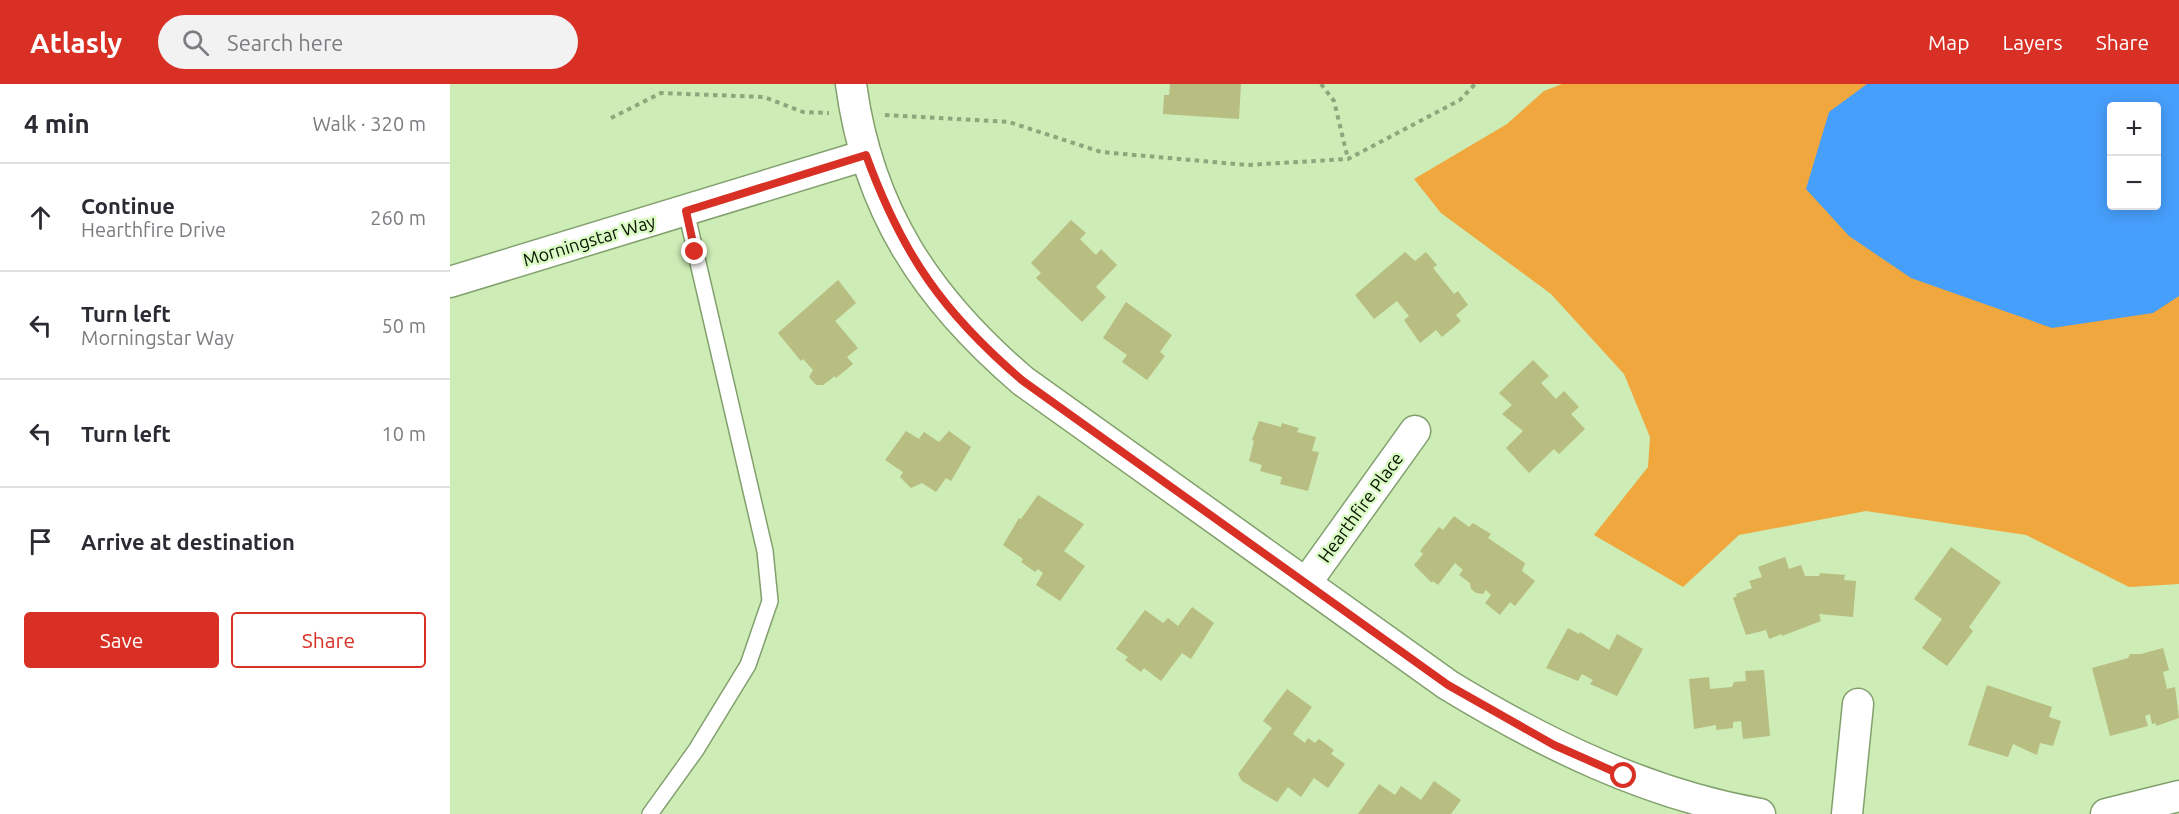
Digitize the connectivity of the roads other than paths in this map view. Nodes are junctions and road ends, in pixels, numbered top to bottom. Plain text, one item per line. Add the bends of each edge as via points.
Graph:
1 (851, 84) edge
2 (866, 155) junction
3 (686, 211) junction
4 (450, 282) edge
5 (1415, 431) dead end
6 (1305, 583) junction
7 (1858, 704) dead end
8 (2179, 796) edge
9 (650, 814) edge
10 (1760, 814) edge
11 (1847, 814) edge
12 (2106, 814) edge

1 - 2 street
2 - 3 street, Morningstar Way
2 - 6 street via 907,250 950,311 981,345 1023,381
3 - 4 street, Morningstar Way
3 - 9 lane via 765,551 770,601 748,664 696,750
5 - 6 street, Hearthfire Place
6 - 10 street via 1448,685 1554,745 1645,782
7 - 11 street
8 - 12 street

